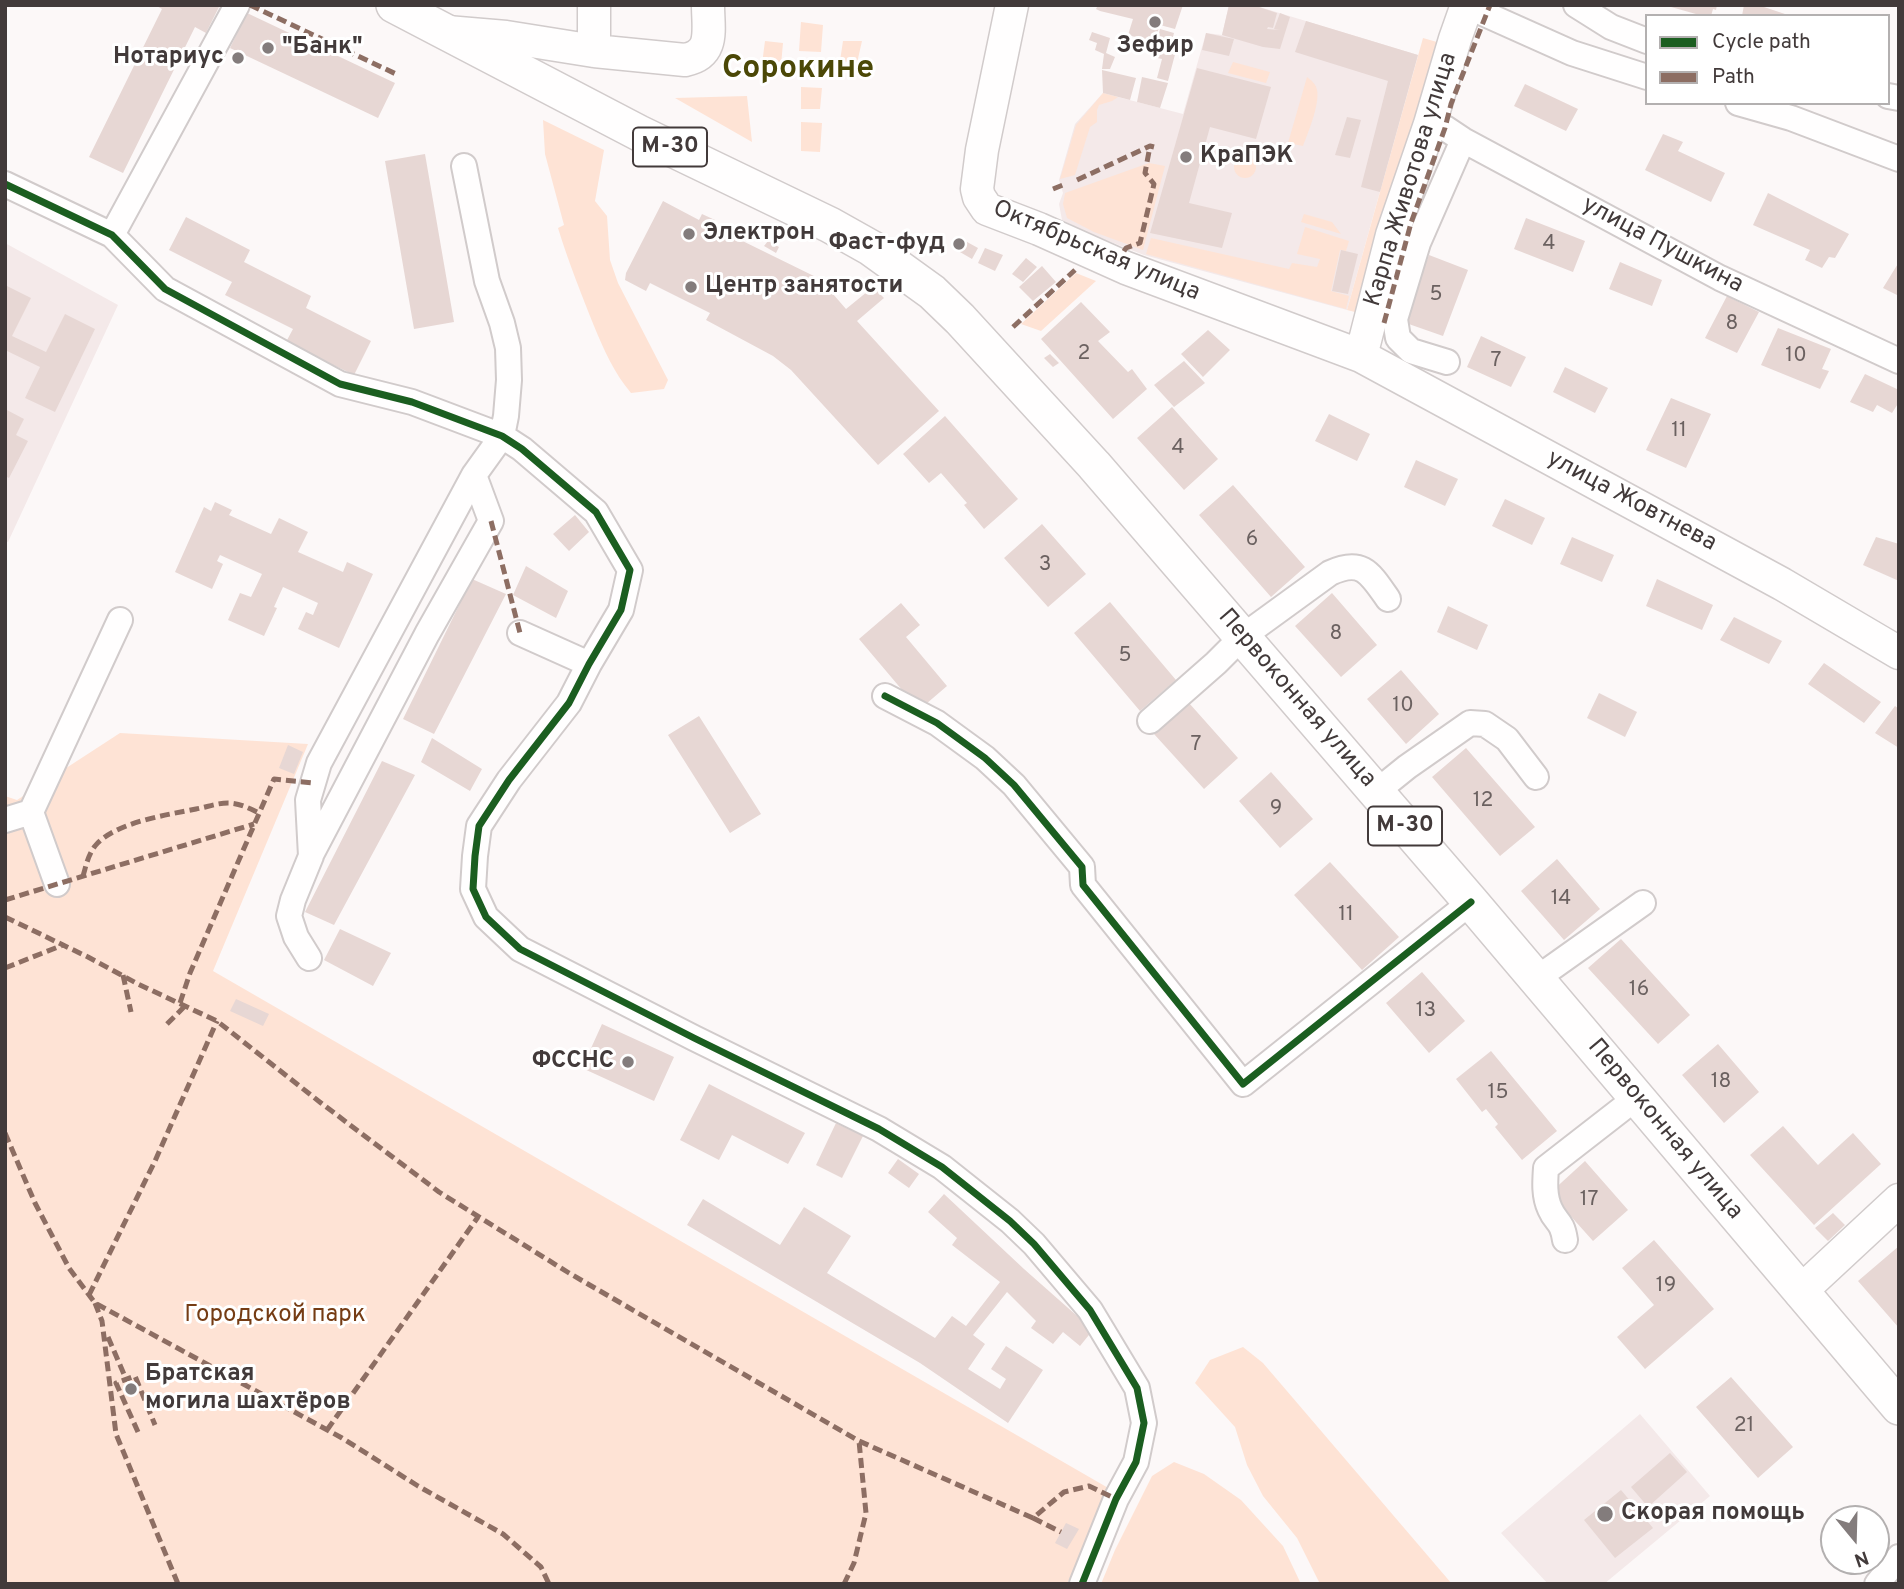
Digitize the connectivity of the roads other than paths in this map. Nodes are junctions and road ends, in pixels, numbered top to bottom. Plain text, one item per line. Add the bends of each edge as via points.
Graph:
1 (237, 5) edge
2 (394, 5) edge
3 (594, 5) edge
4 (708, 5) edge
5 (1012, 5) edge
6 (1488, 5) edge
7 (1503, 5) edge
8 (1576, 5) edge
9 (1467, 6) edge
10 (445, 32) junction
11 (1645, 40) edge
12 (594, 51) junction
13 (1645, 76) edge
14 (1745, 105) edge
15 (1430, 124) junction
16 (1463, 140) junction
17 (1899, 159) edge
18 (464, 166) dead end
19 (5, 184) edge
20 (112, 235) junction
21 (1405, 239) junction
22 (1361, 356) junction
23 (1899, 361) edge
24 (1447, 362) dead end
25 (502, 436) junction
26 (474, 475) junction
27 (1388, 599) dead end
28 (120, 620) dead end
29 (520, 633) dead end
30 (1242, 637) junction
31 (1899, 653) edge
32 (589, 664) junction
33 (885, 696) dead end
34 (1150, 721) dead end
35 (1535, 777) dead end
36 (1376, 792) junction
37 (31, 812) junction
38 (5, 820) edge
39 (311, 856) junction
40 (57, 884) dead end
41 (1471, 902) junction
42 (1643, 903) dead end
43 (309, 958) dead end
44 (1536, 979) junction
45 (1636, 1098) junction
46 (1899, 1200) edge
47 (1564, 1240) dead end
48 (1800, 1292) junction
49 (1899, 1407) edge
50 (1899, 1558) edge
51 (1082, 1584) edge
52 (1877, 1584) edge

1 - 20 street
2 - 10 highway, М-30
3 - 12 main road
4 - 12 main road via 707,43 696,58 671,60
5 - 22 main road, Октябрьская улица via 977,189 987,209 1126,268
6 - 7 street
8 - 11 street via 1611,27
9 - 13 street via 1572,53
9 - 15 main road, Карпа Животова улица
10 - 12 main road
10 - 30 highway, Первоконная улица / М-30 via 830,225 894,263 960,319
14 - 17 street
15 - 16 street, улица Пушкина
15 - 21 main road, Карпа Животова улица
16 - 21 street
16 - 23 street, улица Пушкина via 1720,278
18 - 25 street via 487,281 508,348
19 - 20 street
20 - 25 street via 165,289 340,384 412,402
21 - 22 main road, Карпа Животова улица
21 - 24 street via 1395,319 1398,338 1411,351
22 - 31 main road, улица Жовтнева via 1782,584
25 - 26 street
25 - 32 street via 596,512 630,570 621,610
26 - 39 street via 319,763 308,800
26 - 39 street via 491,521
27 - 30 street via 1360,567 1344,566
28 - 37 street
29 - 32 street
30 - 34 street
30 - 36 highway, Первоконная улица / М-30
32 - 51 street via 569,702 479,826 473,888 485,917 520,949 879,1129 942,1167 1034,1244 1090,1310 1138,1388 1144,1423 1136,1462
33 - 41 street via 937,723 1014,785 1082,867 1083,885 1243,1084
35 - 36 street via 1507,739 1485,724 1470,723
36 - 41 highway, Первоконная улица / М-30
37 - 38 street
37 - 40 street
39 - 43 street via 289,916
41 - 44 highway, Первоконная улица / М-30
42 - 44 street
44 - 45 highway, Первоконная улица / М-30
45 - 47 street via 1546,1168 1545,1192 1550,1211 1563,1226
45 - 48 highway, Первоконная улица / М-30
46 - 48 main road
48 - 49 highway, Первоконная улица / М-30
50 - 52 street

